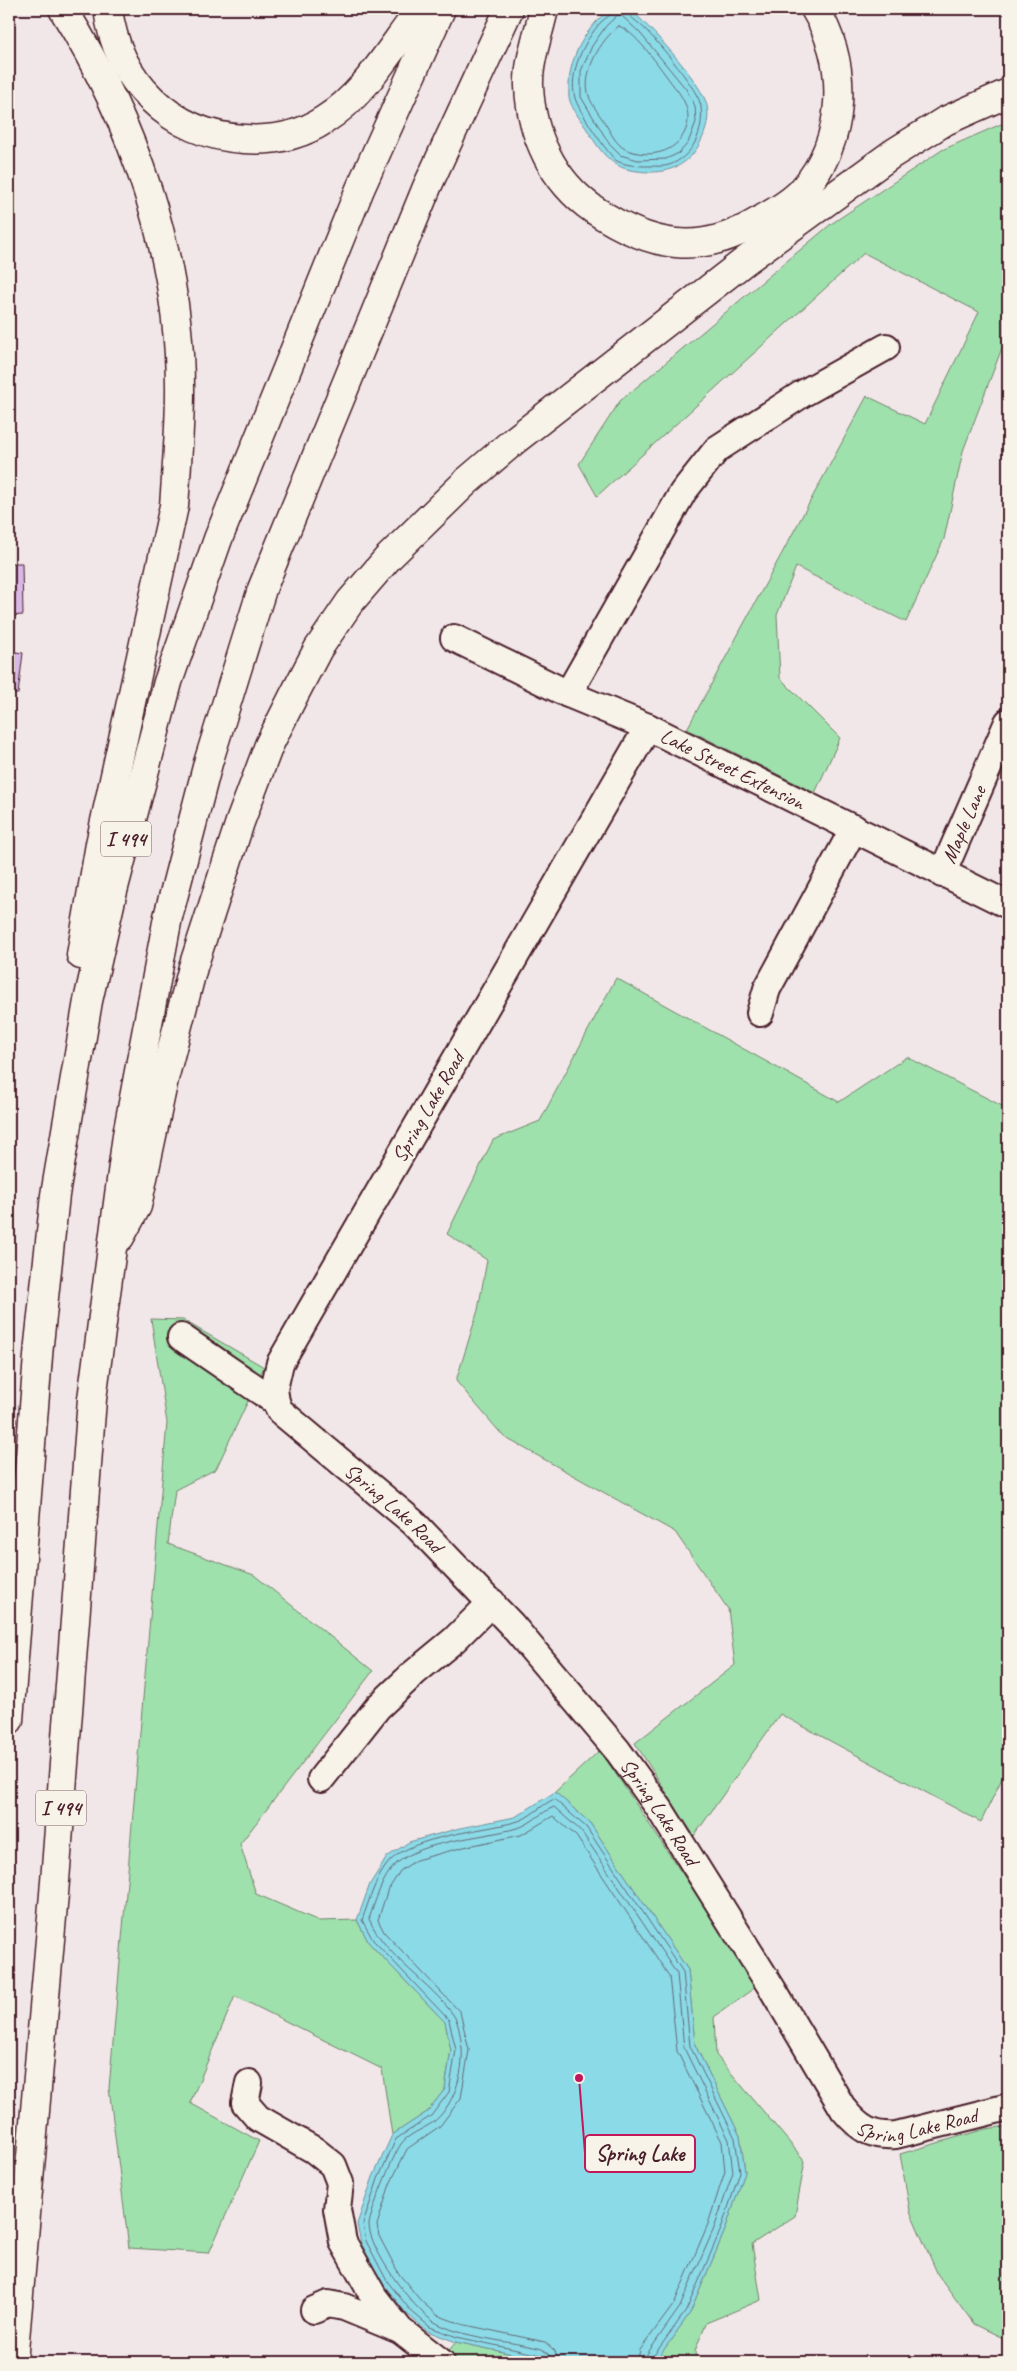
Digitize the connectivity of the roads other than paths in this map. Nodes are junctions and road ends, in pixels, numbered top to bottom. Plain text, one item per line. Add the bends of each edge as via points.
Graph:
1 (63, 9) edge
2 (108, 9) edge
3 (421, 9) edge
4 (441, 9) edge
5 (509, 9) edge
6 (544, 9) edge
7 (815, 9) edge
8 (1008, 93) edge
9 (886, 346) dead end
10 (454, 638) dead end
11 (568, 694) junction
12 (1008, 722) edge
13 (648, 726) junction
14 (854, 828) junction
15 (942, 874) junction
16 (1008, 905) edge
17 (760, 1013) dead end
18 (67, 1117) junction
19 (112, 1254) junction
20 (181, 1337) dead end
21 (276, 1402) junction
22 (492, 1602) junction
23 (9, 1720) edge
24 (321, 1779) dead end
25 (249, 2083) dead end
26 (1008, 2107) edge
27 (314, 2310) dead end
28 (400, 2330) junction
29 (13, 2362) edge
30 (441, 2362) edge

1 - 18 highway via 118,112 151,200 171,290 180,387 174,506 102,834 86,922 74,998
2 - 3 highway via 112,31 131,75 167,114 188,127 210,134 262,140 287,137 307,129 341,108 357,93
4 - 18 highway, I 494 via 341,234 218,539 168,682 99,948
5 - 19 highway, I 494 via 424,196 290,517 248,631 208,763 168,917 127,1135
6 - 7 highway via 529,84 533,116 548,158 565,184 583,202 607,218 653,238 699,243 741,231 783,207 813,177 831,138 839,96 833,44
8 - 19 highway via 945,121 892,154 744,260 466,482 388,558 350,602 318,649 292,697 240,822 193,967 164,1079 137,1206
9 - 11 street via 802,394 717,449 684,492
10 - 11 street, Lake Street Extension
11 - 13 street, Lake Street Extension
12 - 15 street, Maple Lane
13 - 14 street, Lake Street Extension
13 - 21 street, Spring Lake Road via 280,1363 276,1376
14 - 15 street, Lake Street Extension
14 - 17 street via 767,989
15 - 16 street, Lake Street Extension
18 - 23 highway, I 494 via 39,1344
19 - 29 highway, I 494 via 92,1398 55,1884
20 - 21 street
21 - 22 street, Spring Lake Road via 280,1411 314,1441 414,1523
22 - 24 street via 378,1707
22 - 26 street, Spring Lake Road via 618,1751 659,1808 856,2125 870,2134 896,2135
25 - 28 street via 245,2103 258,2118 314,2150 333,2166 340,2183 337,2210 343,2242 374,2297
27 - 28 street via 328,2304 344,2307
28 - 30 street

